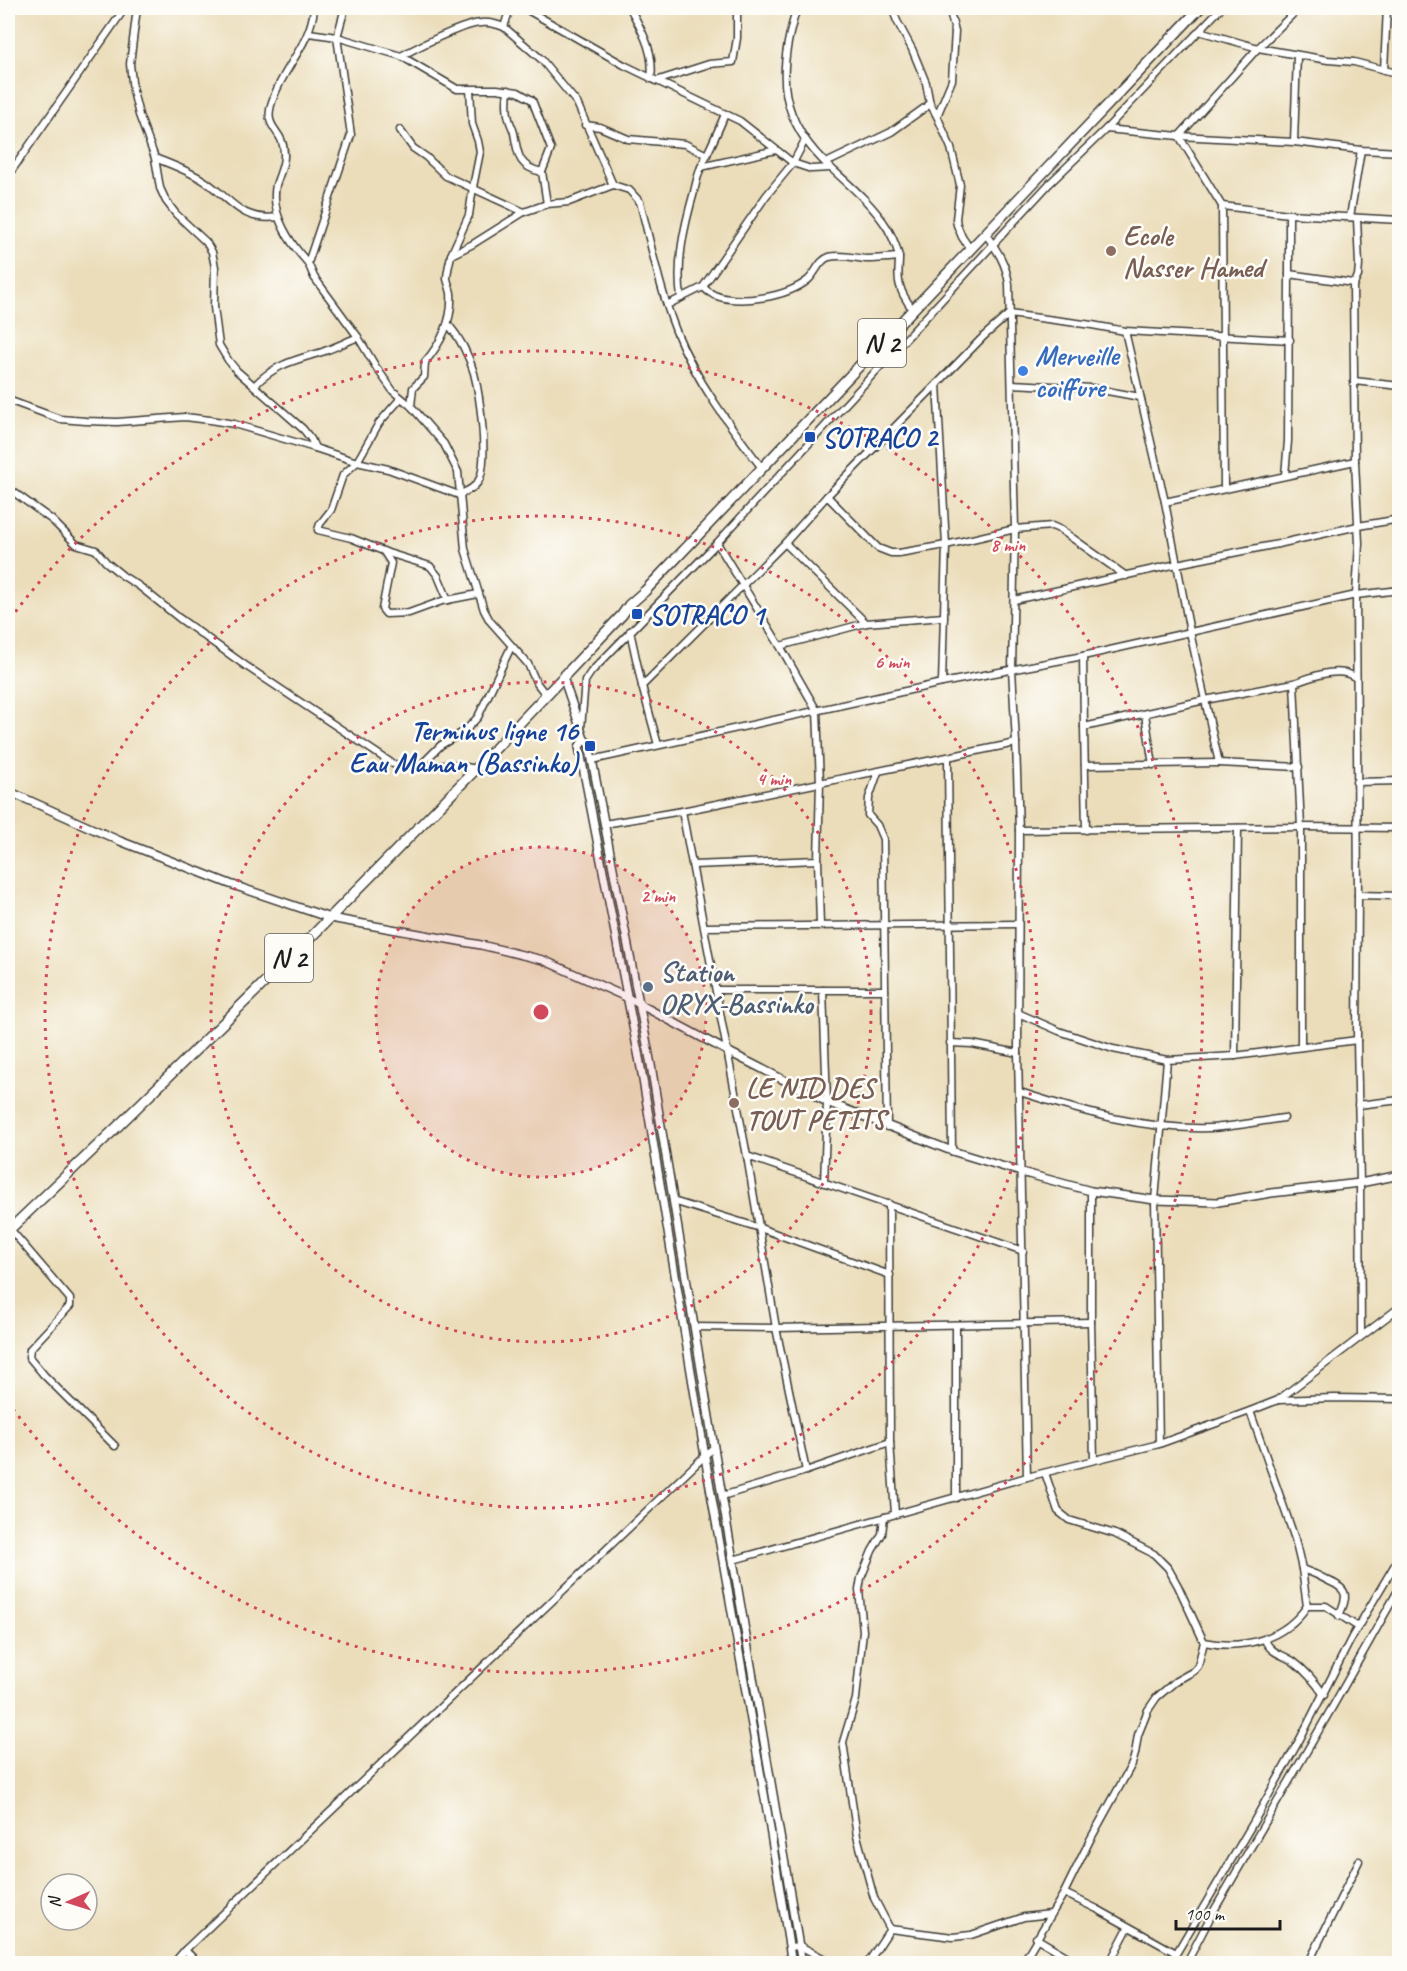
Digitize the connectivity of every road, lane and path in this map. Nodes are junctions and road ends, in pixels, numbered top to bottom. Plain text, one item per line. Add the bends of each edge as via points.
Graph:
1 (125, 8) edge
2 (137, 8) edge
3 (314, 8) edge
4 (345, 8) edge
5 (510, 8) edge
6 (524, 8) edge
7 (630, 8) edge
8 (737, 8) edge
9 (797, 8) edge
10 (892, 8) edge
11 (949, 8) edge
12 (1200, 8) edge
13 (1221, 8) edge
14 (1299, 8) edge
15 (1387, 8) edge
16 (504, 27) junction
17 (1199, 32) junction
18 (309, 33) junction
19 (337, 37) junction
20 (1258, 48) junction
21 (1297, 55) junction
22 (401, 57) junction
23 (1384, 70) junction
24 (1400, 74) edge
25 (653, 80) junction
26 (470, 89) junction
27 (508, 90) junction
28 (930, 104) junction
29 (725, 114) junction
30 (937, 116) junction
31 (585, 125) junction
32 (1106, 129) junction
33 (400, 130) dead end
34 (1179, 136) junction
35 (805, 140) junction
36 (1294, 142) junction
37 (776, 150) junction
38 (1361, 150) junction
39 (1400, 152) edge
40 (707, 155) junction
41 (155, 158) junction
42 (793, 163) junction
43 (828, 166) junction
44 (701, 167) junction
45 (542, 172) junction
46 (8, 176) edge
47 (613, 185) junction
48 (473, 187) junction
49 (547, 204) junction
50 (1222, 206) junction
51 (524, 212) junction
52 (1289, 214) junction
53 (278, 217) junction
54 (1354, 218) junction
55 (1400, 220) edge
56 (986, 233) junction
57 (993, 244) junction
58 (970, 249) junction
59 (451, 255) junction
60 (899, 257) junction
61 (308, 263) junction
62 (1289, 274) junction
63 (1353, 283) junction
64 (703, 287) junction
65 (681, 298) junction
66 (667, 305) junction
67 (913, 310) junction
68 (1009, 314) junction
69 (448, 324) junction
70 (1125, 331) junction
71 (358, 337) junction
72 (1222, 337) junction
73 (1290, 340) junction
74 (1354, 381) junction
75 (937, 384) junction
76 (1012, 384) junction
77 (255, 385) junction
78 (1400, 386) edge
79 (1140, 397) junction
80 (401, 398) junction
81 (8, 400) edge
82 (411, 406) junction
83 (315, 448) junction
84 (1355, 460) junction
85 (357, 462) junction
86 (762, 468) junction
87 (1285, 475) junction
88 (8, 488) edge
89 (1224, 488) junction
90 (459, 495) junction
91 (827, 496) junction
92 (1165, 502) junction
93 (1400, 519) edge
94 (1358, 525) junction
95 (1015, 529) junction
96 (717, 543) junction
97 (785, 543) junction
98 (946, 545) junction
99 (384, 551) junction
100 (1177, 564) junction
101 (1126, 576) junction
102 (742, 585) junction
103 (1400, 590) edge
104 (478, 594) junction
105 (1356, 595) junction
106 (448, 600) junction
107 (1014, 600) junction
108 (944, 617) junction
109 (866, 623) junction
110 (630, 631) junction
111 (1190, 632) junction
112 (511, 646) junction
113 (780, 646) junction
114 (1083, 656) junction
115 (1012, 669) junction
116 (563, 677) junction
117 (1356, 678) junction
118 (1294, 682) junction
119 (942, 684) junction
120 (642, 686) junction
121 (546, 695) junction
122 (1204, 700) junction
123 (817, 711) junction
124 (1145, 714) junction
125 (1084, 727) junction
126 (581, 730) junction
127 (584, 739) junction
128 (1016, 743) junction
129 (657, 745) junction
130 (948, 758) junction
131 (592, 760) junction
132 (1220, 763) junction
133 (1085, 765) junction
134 (1153, 765) junction
135 (421, 766) junction
136 (1299, 767) junction
137 (476, 769) junction
138 (878, 772) junction
139 (1400, 781) edge
140 (819, 782) junction
141 (1356, 782) junction
142 (8, 791) edge
143 (682, 811) junction
144 (604, 824) junction
145 (1301, 826) junction
146 (1357, 827) junction
147 (1238, 828) junction
148 (1400, 828) edge
149 (1019, 830) junction
150 (1086, 830) junction
151 (818, 860) junction
152 (693, 864) junction
153 (1358, 896) junction
154 (1400, 896) edge
155 (330, 918) junction
156 (1018, 924) junction
157 (820, 925) junction
158 (884, 925) junction
159 (950, 925) junction
160 (705, 927) junction
161 (717, 990) junction
162 (823, 990) junction
163 (885, 990) junction
164 (626, 997) junction
165 (638, 1003) junction
166 (1018, 1013) junction
167 (1357, 1040) junction
168 (950, 1043) junction
169 (1301, 1047) junction
170 (727, 1051) junction
171 (1018, 1053) junction
172 (1235, 1056) junction
173 (1167, 1060) junction
174 (1020, 1092) junction
175 (1400, 1100) edge
176 (827, 1101) junction
177 (1359, 1105) junction
178 (1284, 1118) dead end
179 (887, 1127) junction
180 (1162, 1127) junction
181 (952, 1151) junction
182 (747, 1156) junction
183 (1021, 1172) junction
184 (1400, 1175) edge
185 (824, 1183) junction
186 (1360, 1183) junction
187 (1091, 1191) junction
188 (1155, 1200) junction
189 (673, 1201) junction
190 (889, 1204) junction
191 (760, 1228) junction
192 (9, 1230) edge
193 (1023, 1251) junction
194 (890, 1275) junction
195 (1400, 1307) edge
196 (1091, 1322) junction
197 (1024, 1323) junction
198 (956, 1325) junction
199 (889, 1326) junction
200 (695, 1327) junction
201 (776, 1328) junction
202 (1361, 1335) junction
203 (1400, 1399) edge
204 (1278, 1400) junction
205 (1250, 1411) junction
206 (890, 1442) junction
207 (1159, 1444) junction
208 (116, 1446) dead end
209 (714, 1447) junction
210 (705, 1455) junction
211 (1094, 1460) junction
212 (806, 1471) junction
213 (1045, 1473) junction
214 (1027, 1477) junction
215 (722, 1496) junction
216 (956, 1498) junction
217 (895, 1514) junction
218 (884, 1517) junction
219 (1400, 1556) edge
220 (733, 1560) junction
221 (1302, 1569) junction
222 (1400, 1587) edge
223 (1307, 1606) junction
224 (1339, 1616) junction
225 (1358, 1627) junction
226 (1264, 1640) junction
227 (1204, 1642) junction
228 (1324, 1695) junction
229 (1359, 1861) dead end
230 (1064, 1893) junction
231 (1051, 1914) junction
232 (1128, 1928) junction
233 (890, 1929) junction
234 (1036, 1938) junction
235 (800, 1946) junction
236 (789, 1947) junction
237 (185, 1950) junction
238 (1176, 1953) junction
239 (1311, 1962) edge
240 (1189, 1963) edge
241 (173, 1964) edge
242 (198, 1964) edge
243 (792, 1964) edge
244 (802, 1964) edge
245 (834, 1964) edge
246 (867, 1964) edge
247 (1022, 1964) edge
248 (1080, 1964) edge
249 (1108, 1964) edge
250 (1170, 1964) edge

1 - 46 street
2 - 41 street via 130,64 133,91
3 - 18 street
4 - 19 street
5 - 16 street
6 - 25 street
7 - 25 street via 650,48
8 - 25 street via 733,62 709,64
9 - 35 street via 783,69 789,106
10 - 28 street via 926,83
11 - 30 street via 955,32 952,80
12 - 56 main road, N 2
13 - 17 street
14 - 20 street
15 - 23 street
16 - 22 street via 475,24
16 - 31 street via 561,81
17 - 20 street
17 - 32 street
18 - 19 street
18 - 53 street via 268,113 285,156 276,187
19 - 22 street
19 - 61 street via 351,135
20 - 21 street
20 - 34 street
21 - 23 street
21 - 36 street
22 - 26 street via 457,88
23 - 24 street
25 - 29 street
26 - 27 street
26 - 48 street via 472,124 480,152
27 - 45 street via 507,112 516,151 528,166
27 - 45 street via 532,100 551,149
28 - 30 street
28 - 43 street via 891,132
29 - 37 street
29 - 40 street
30 - 58 street via 951,148 960,185 957,225
31 - 40 street via 628,139 685,144
31 - 47 street
32 - 34 street
32 - 57 street
33 - 48 street via 413,148 446,176
34 - 36 street
34 - 50 street
35 - 42 street
35 - 43 street
36 - 38 street
37 - 42 street
37 - 44 street
38 - 39 street
38 - 54 street
40 - 44 street
41 - 53 street via 207,182 240,211 264,218
41 - 77 street via 166,201 206,242 215,259 214,307 219,345 237,371
42 - 43 street via 811,169
42 - 64 street
43 - 60 street via 874,209 894,240
44 - 65 street via 681,247
45 - 49 street
47 - 49 street via 568,202
47 - 66 street via 629,190 640,202
48 - 51 street
48 - 59 street via 470,215
49 - 51 street
50 - 52 street
50 - 72 street
51 - 59 street
52 - 54 street
52 - 62 street
53 - 61 street via 295,249
54 - 55 street
54 - 63 street via 1359,265
56 - 57 street
56 - 58 main road, N 2
57 - 68 street via 1007,269
57 - 96 street
58 - 67 main road, N 2
59 - 69 street
60 - 64 street via 826,258 806,282 759,298 729,298 714,295
60 - 67 street via 900,286
61 - 71 street
62 - 63 street
62 - 73 street
63 - 74 street
64 - 65 street
65 - 66 street
66 - 86 street via 694,367 726,420
67 - 86 main road, N 2
68 - 70 street
68 - 75 street
68 - 76 street
69 - 82 street via 425,362 424,377 413,388
69 - 90 street via 473,372 482,440 479,479
70 - 72 street
70 - 79 street
71 - 77 street via 273,369
71 - 80 street via 375,367
72 - 73 street
72 - 89 street
73 - 87 street
74 - 78 street
74 - 84 street
75 - 91 street
75 - 98 street
76 - 79 street via 1091,388
76 - 95 street
77 - 83 street via 303,429
79 - 92 street
80 - 82 street
80 - 85 street via 379,423
81 - 83 street via 60,419 86,422 184,417 210,420
82 - 90 street via 444,444 458,472
83 - 85 street
84 - 87 street
84 - 94 street
85 - 90 street
85 - 99 street via 343,475 331,510 318,530
86 - 116 main road, N 2
87 - 89 street
88 - 135 street via 52,520 76,544 96,550 123,576 246,666 393,764
89 - 92 street
90 - 104 street via 465,549
91 - 97 street
91 - 98 street via 884,552
92 - 100 street
93 - 94 street
94 - 100 street
94 - 105 street
95 - 98 street
95 - 101 street via 1057,527
95 - 107 street
96 - 102 street
96 - 110 street
97 - 102 street
97 - 109 street
98 - 108 street
99 - 106 street via 433,568
99 - 106 street via 391,563 382,609 385,613 400,615
100 - 101 street
100 - 111 street
101 - 107 street
102 - 113 street
102 - 120 street
103 - 105 street
104 - 106 street
104 - 112 street via 490,621
105 - 111 street
105 - 117 street
107 - 115 street
108 - 109 street
108 - 119 street
109 - 113 street
110 - 120 street
110 - 126 street via 586,677
111 - 114 street
111 - 122 street
112 - 121 street via 528,664
112 - 135 street via 478,717
113 - 123 street
114 - 115 street
114 - 125 street
115 - 119 street
115 - 128 street
116 - 121 main road, N 2
116 - 126 street
117 - 118 street via 1340,672
117 - 141 street
118 - 122 street
118 - 136 street
119 - 123 street
120 - 129 street
121 - 137 main road, N 2
122 - 124 street
122 - 132 street
123 - 129 street
123 - 140 street
124 - 125 street
124 - 134 street
125 - 133 street
126 - 127 street
127 - 131 street
127 - 164 street via 579,747
128 - 130 street
128 - 149 street
129 - 131 street
130 - 138 street
130 - 159 street
131 - 144 street
132 - 134 street
132 - 136 street
133 - 134 street
133 - 150 street
135 - 137 street
136 - 145 street
137 - 155 main road, N 2
138 - 140 street
138 - 158 street via 868,815 883,839
139 - 141 street
140 - 143 street
140 - 151 street
141 - 146 street
142 - 155 street via 120,841
143 - 144 street
143 - 152 street
144 - 165 street
145 - 146 street
145 - 147 street
145 - 169 street
146 - 148 street
146 - 153 street
147 - 150 street
147 - 172 street
149 - 150 street
149 - 156 street
151 - 152 street
151 - 157 street
152 - 160 street
153 - 154 street
153 - 167 street
155 - 164 street via 408,930 543,960
155 - 192 main road, N 2
156 - 159 street
156 - 166 street
157 - 158 street
157 - 160 street
158 - 159 street
158 - 163 street
159 - 168 street
160 - 161 street
161 - 162 street
161 - 170 street
162 - 163 street
162 - 176 street
163 - 179 street
164 - 165 street
164 - 210 street
165 - 170 street
165 - 189 street
166 - 171 street
166 - 173 street via 1113,1049
167 - 169 street
167 - 177 street
168 - 171 street
168 - 181 street
169 - 172 street
170 - 176 street
170 - 182 street
171 - 174 street
172 - 173 street
173 - 180 street
174 - 180 street via 1067,1108
174 - 183 street
175 - 177 street
176 - 179 street
176 - 185 street
177 - 186 street
178 - 180 street via 1212,1128
179 - 181 street
180 - 188 street
181 - 183 street
182 - 185 street
182 - 191 street
183 - 187 street
183 - 193 street
184 - 186 street
185 - 190 street
186 - 188 street via 1218,1202
186 - 202 street
187 - 188 street
187 - 196 street
188 - 207 street
189 - 191 street
189 - 200 street
190 - 193 street
190 - 194 street
191 - 194 street
191 - 201 street
192 - 208 street via 70,1299 70,1306 30,1349 29,1357
193 - 197 street
194 - 199 street
195 - 202 street
196 - 197 street
196 - 211 street
197 - 198 street
197 - 214 street
198 - 199 street
198 - 216 street
199 - 201 street
199 - 206 street
200 - 201 street
200 - 209 street
201 - 212 street
202 - 204 street
203 - 204 street
204 - 205 street
205 - 207 street
205 - 221 street
206 - 212 street
206 - 217 street
207 - 211 street
209 - 210 street
209 - 215 street
210 - 236 street
210 - 237 street
211 - 213 street
212 - 215 street
213 - 214 street
213 - 227 street via 1058,1511 1069,1520 1115,1534 1154,1554 1168,1568
214 - 216 street
215 - 220 street
216 - 217 street
217 - 218 street
218 - 220 street
218 - 233 street via 882,1534 861,1578 863,1631 856,1699 843,1742 857,1836 874,1898
219 - 225 street
220 - 235 street
221 - 223 street
221 - 224 street via 1343,1589 1346,1595
222 - 240 street via 1212,1914
223 - 224 street via 1326,1606
223 - 226 street via 1299,1618
224 - 225 street
225 - 228 street
226 - 227 street via 1237,1645
226 - 228 street via 1276,1653 1298,1665
227 - 230 street via 1194,1671 1157,1697 1148,1710 1132,1764
228 - 238 street
229 - 239 street
230 - 231 street
230 - 232 street
231 - 233 street via 1024,1917 954,1937
231 - 234 street
232 - 238 street
232 - 249 street
233 - 246 street
234 - 247 street
234 - 248 street
235 - 236 street
235 - 244 street
235 - 245 street
236 - 243 street
237 - 241 street
237 - 242 street
238 - 250 street

